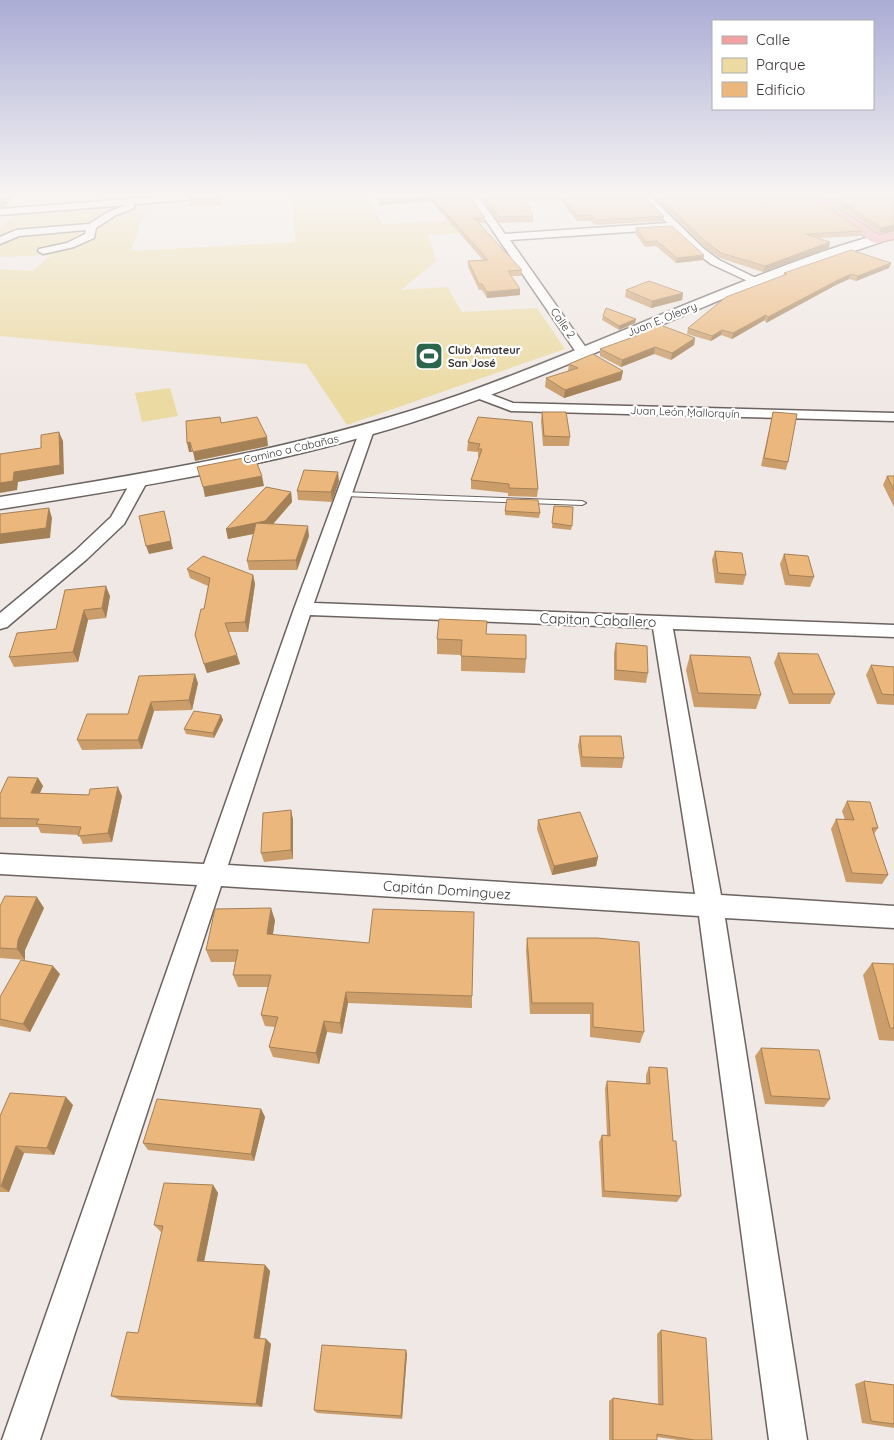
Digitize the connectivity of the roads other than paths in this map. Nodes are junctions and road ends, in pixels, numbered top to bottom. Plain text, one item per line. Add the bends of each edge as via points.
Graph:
1 (519, 263) edge
2 (718, 263) edge
3 (807, 263) edge
4 (756, 281) junction
5 (578, 355) junction
6 (479, 394) junction
7 (894, 417) edge
8 (367, 430) junction
9 (140, 480) junction
10 (344, 494) junction
11 (0, 503) edge
12 (582, 503) dead end
13 (303, 609) junction
14 (0, 623) edge
15 (662, 623) junction
16 (894, 631) edge
17 (0, 864) edge
18 (212, 875) junction
19 (710, 906) junction
20 (894, 917) edge
21 (21, 1440) edge
22 (788, 1440) edge

1 - 5 street, Calle 2
2 - 4 street
3 - 4 street, Juan E. Oleary
4 - 5 street, Juan E. Oleary
5 - 6 street, Camino a Cabañas
6 - 7 street, Juan León Mallorquín via 511,407
6 - 8 street, Camino a Cabañas
8 - 9 street, Camino a Cabañas via 298,449
8 - 10 street
9 - 11 street, Camino a Cabañas
9 - 14 street via 118,520
10 - 12 lane
10 - 13 street
13 - 15 street, Capitan Caballero
13 - 18 street
15 - 16 street, Capitan Caballero
15 - 19 street
17 - 18 street, Capitán Dominguez
18 - 19 street, Capitán Dominguez
18 - 21 street
19 - 20 street, Capitán Dominguez
19 - 22 street

